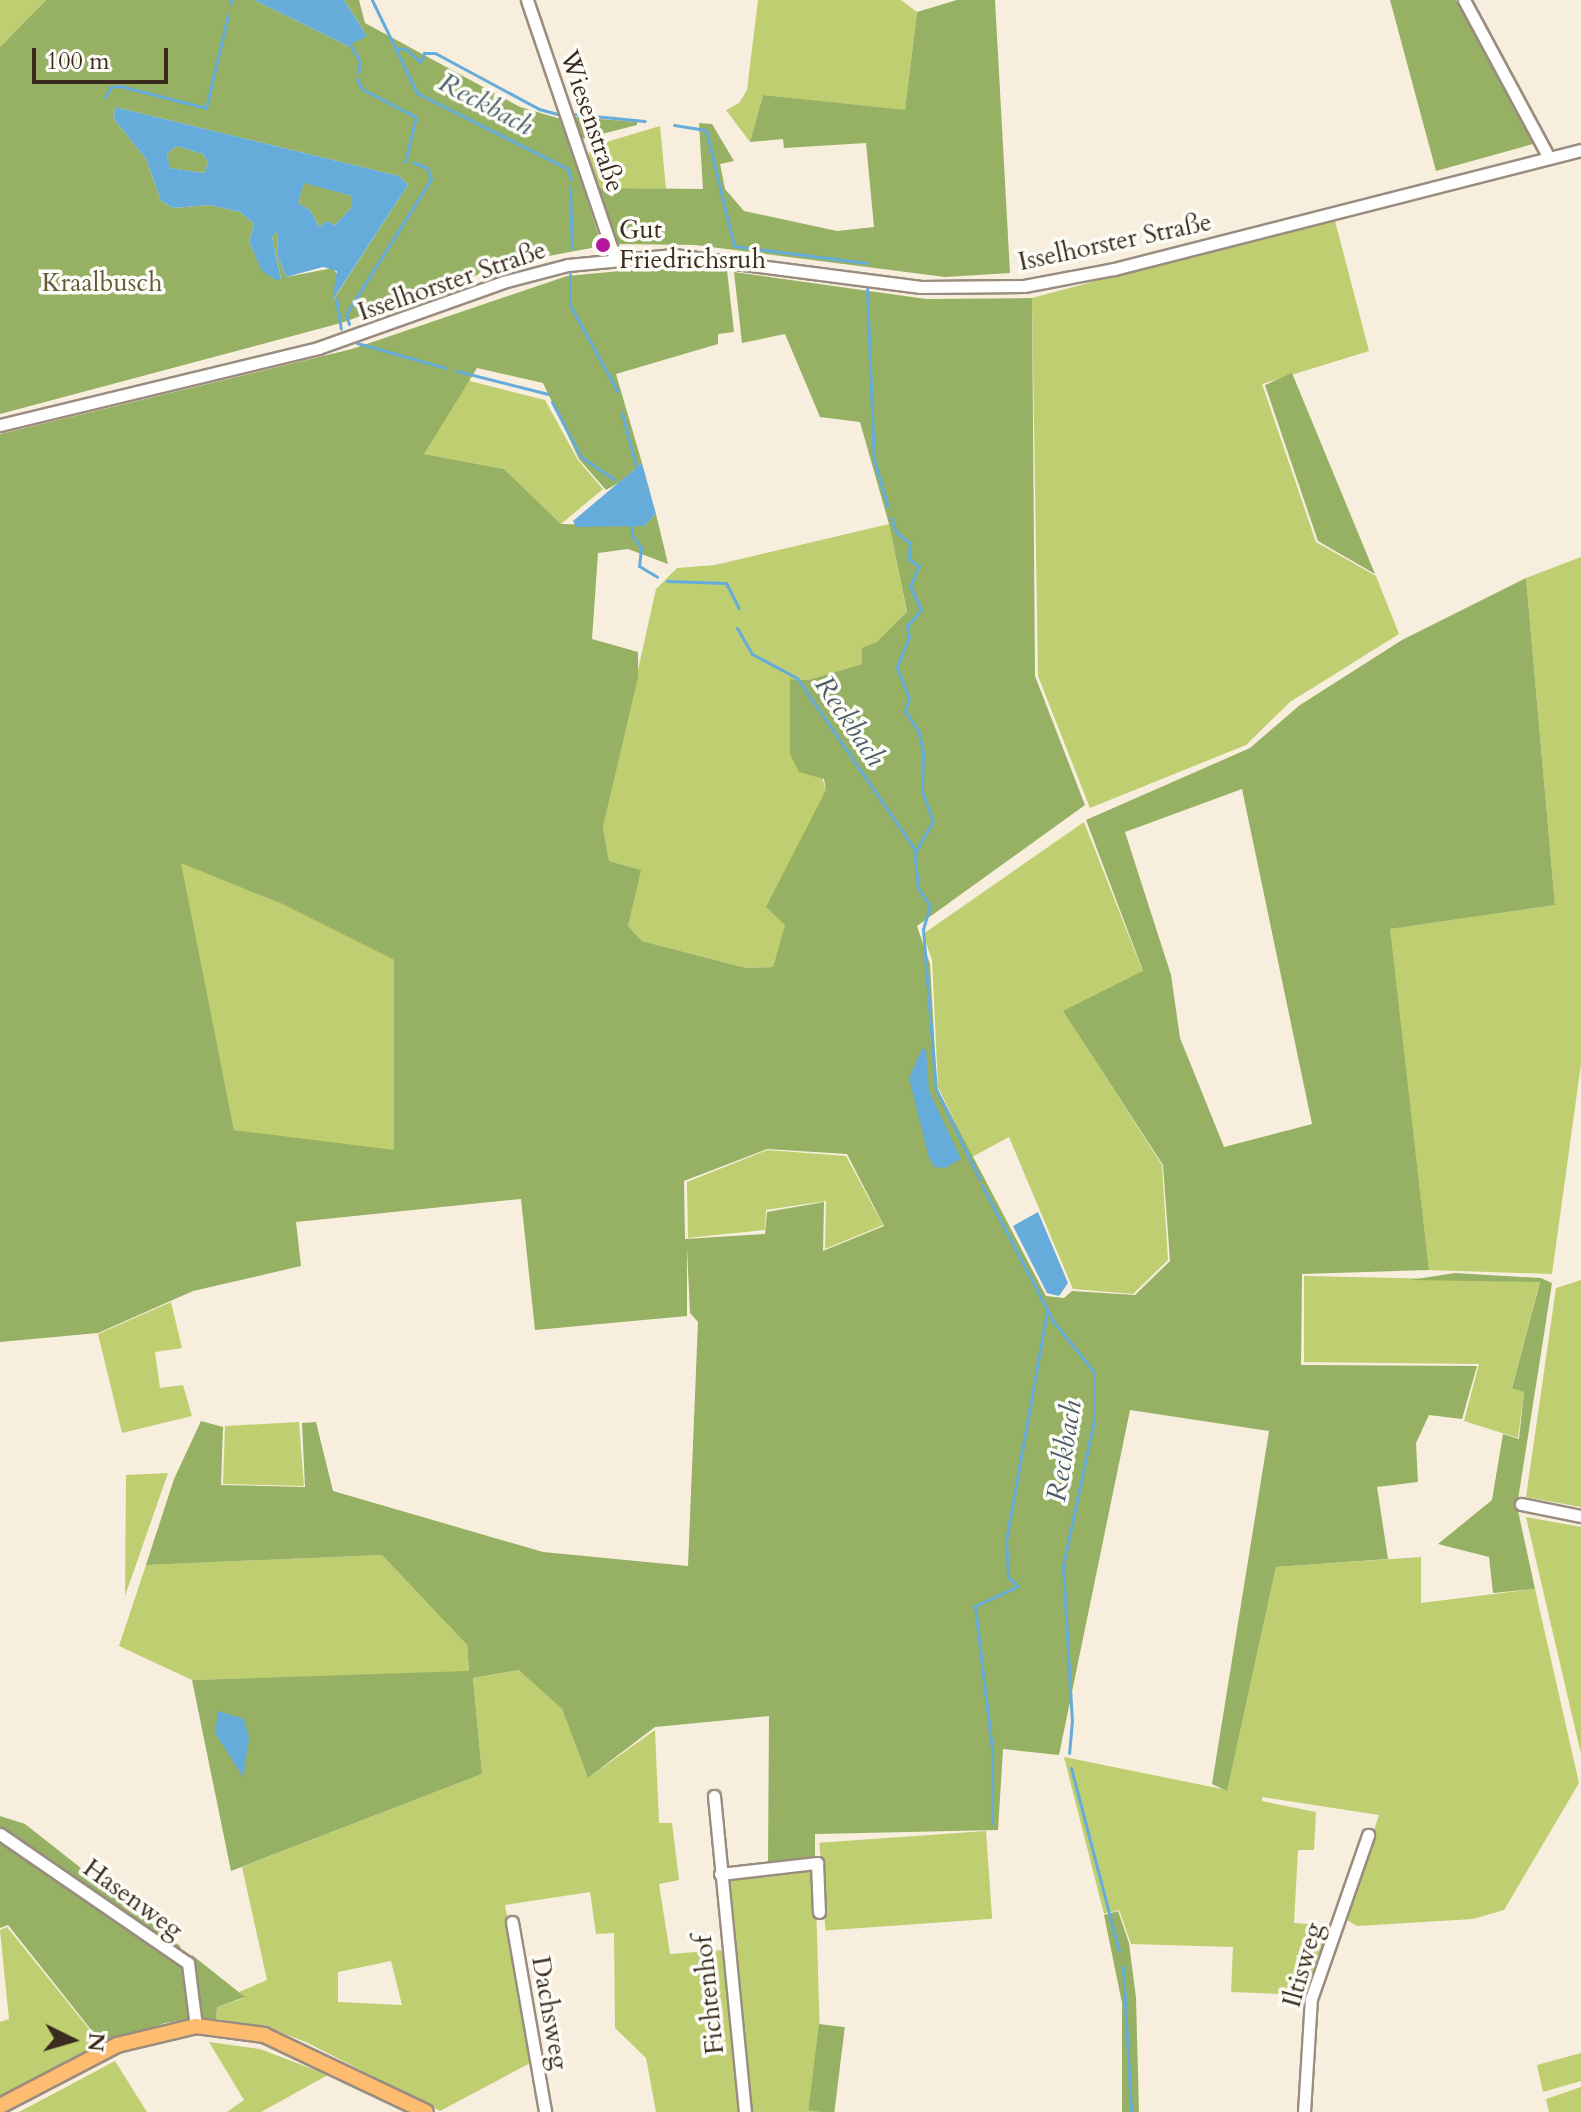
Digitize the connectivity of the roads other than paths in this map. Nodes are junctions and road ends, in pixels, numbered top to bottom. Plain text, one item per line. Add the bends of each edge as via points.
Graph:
1 (527, 0) edge
2 (1464, 0) edge
3 (1581, 150) edge
4 (1549, 158) junction
5 (615, 258) junction
6 (0, 425) edge
7 (1521, 1504) dead end
8 (1581, 1516) edge
9 (714, 1796) dead end
10 (0, 1834) edge
11 (1368, 1835) dead end
12 (720, 1874) junction
13 (819, 1912) dead end
14 (512, 1922) dead end
15 (196, 2026) junction
16 (0, 2106) edge
17 (426, 2112) edge
18 (545, 2112) edge
19 (745, 2112) edge
20 (1304, 2112) edge

1 - 5 street, Wiesenstraße
2 - 4 street
3 - 4 street, Isselhorster Straße
4 - 5 street, Isselhorster Straße via 1114,269 1024,286 921,287 729,259
5 - 6 street, Isselhorster Straße via 503,282 318,348
7 - 8 street
9 - 12 street, Fichtenhof
10 - 15 street, Hasenweg via 188,1963
11 - 20 street, Iltisweg via 1311,1999
12 - 13 street via 817,1863
12 - 19 street, Fichtenhof
14 - 18 street, Dachsweg
15 - 16 main road via 117,2045
15 - 17 main road via 264,2035

